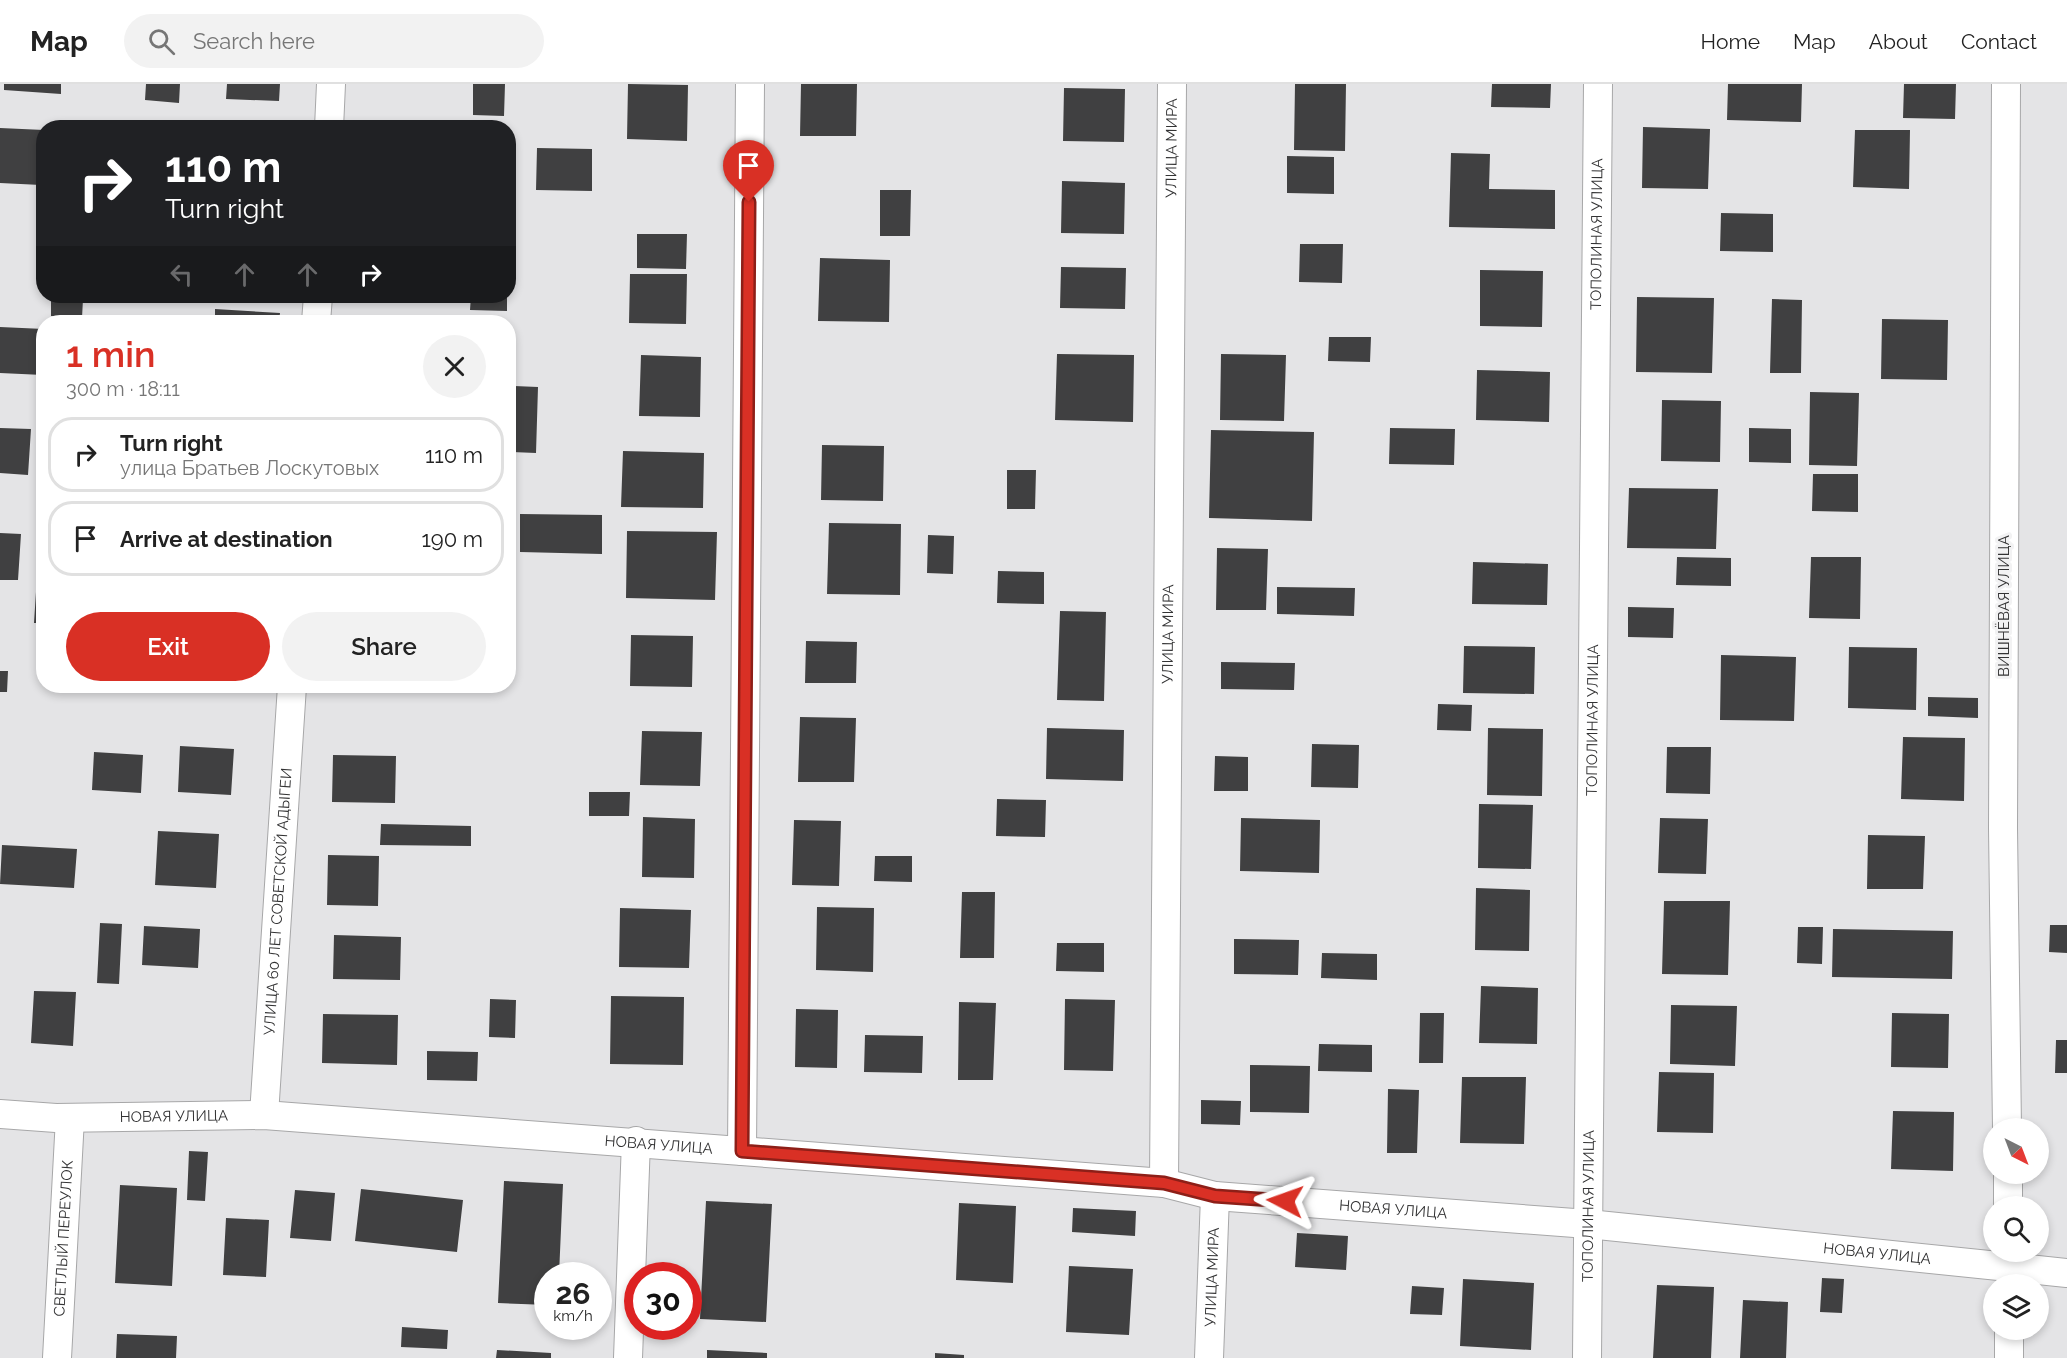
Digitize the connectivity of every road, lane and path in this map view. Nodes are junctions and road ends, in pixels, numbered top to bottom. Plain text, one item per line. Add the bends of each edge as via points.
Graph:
1 (332, 84) edge
2 (750, 84) edge
3 (1172, 84) edge
4 (1598, 84) edge
5 (2006, 84) edge
6 (330, 120) edge
7 (292, 693) edge
8 (0, 1114) edge
9 (264, 1115) junction
10 (70, 1118) junction
11 (2007, 1118) edge
12 (636, 1141) junction
13 (742, 1151) junction
14 (1164, 1183) junction
15 (1215, 1196) junction
16 (1588, 1224) junction
17 (2009, 1268) edge
18 (2067, 1273) edge
19 (2009, 1340) edge
20 (57, 1358) edge
21 (628, 1358) edge
22 (1209, 1358) edge
23 (1587, 1358) edge
24 (2009, 1358) edge

1 - 6 street
2 - 13 street
3 - 14 street, УЛИЦА МИРА
4 - 16 street, ТОПОЛИНАЯ УЛИЦА
5 - 11 street, ВИШНЁВАЯ УЛИЦА via 2003,828
7 - 9 street, УЛИЦА 60 ЛЕТ СОВЕТСКОЙ АДЫГЕИ
8 - 10 street, НОВАЯ УЛИЦА
9 - 10 street, НОВАЯ УЛИЦА
9 - 12 street, НОВАЯ УЛИЦА
10 - 20 street, СВЕТЛЫЙ ПЕРЕУЛОК
12 - 13 street, НОВАЯ УЛИЦА
12 - 21 street
13 - 14 street, НОВАЯ УЛИЦА
14 - 15 street, НОВАЯ УЛИЦА
15 - 16 street, НОВАЯ УЛИЦА
15 - 22 street, УЛИЦА МИРА
16 - 17 street, НОВАЯ УЛИЦА
16 - 23 street, ТОПОЛИНАЯ УЛИЦА
17 - 18 street, НОВАЯ УЛИЦА
19 - 24 street

